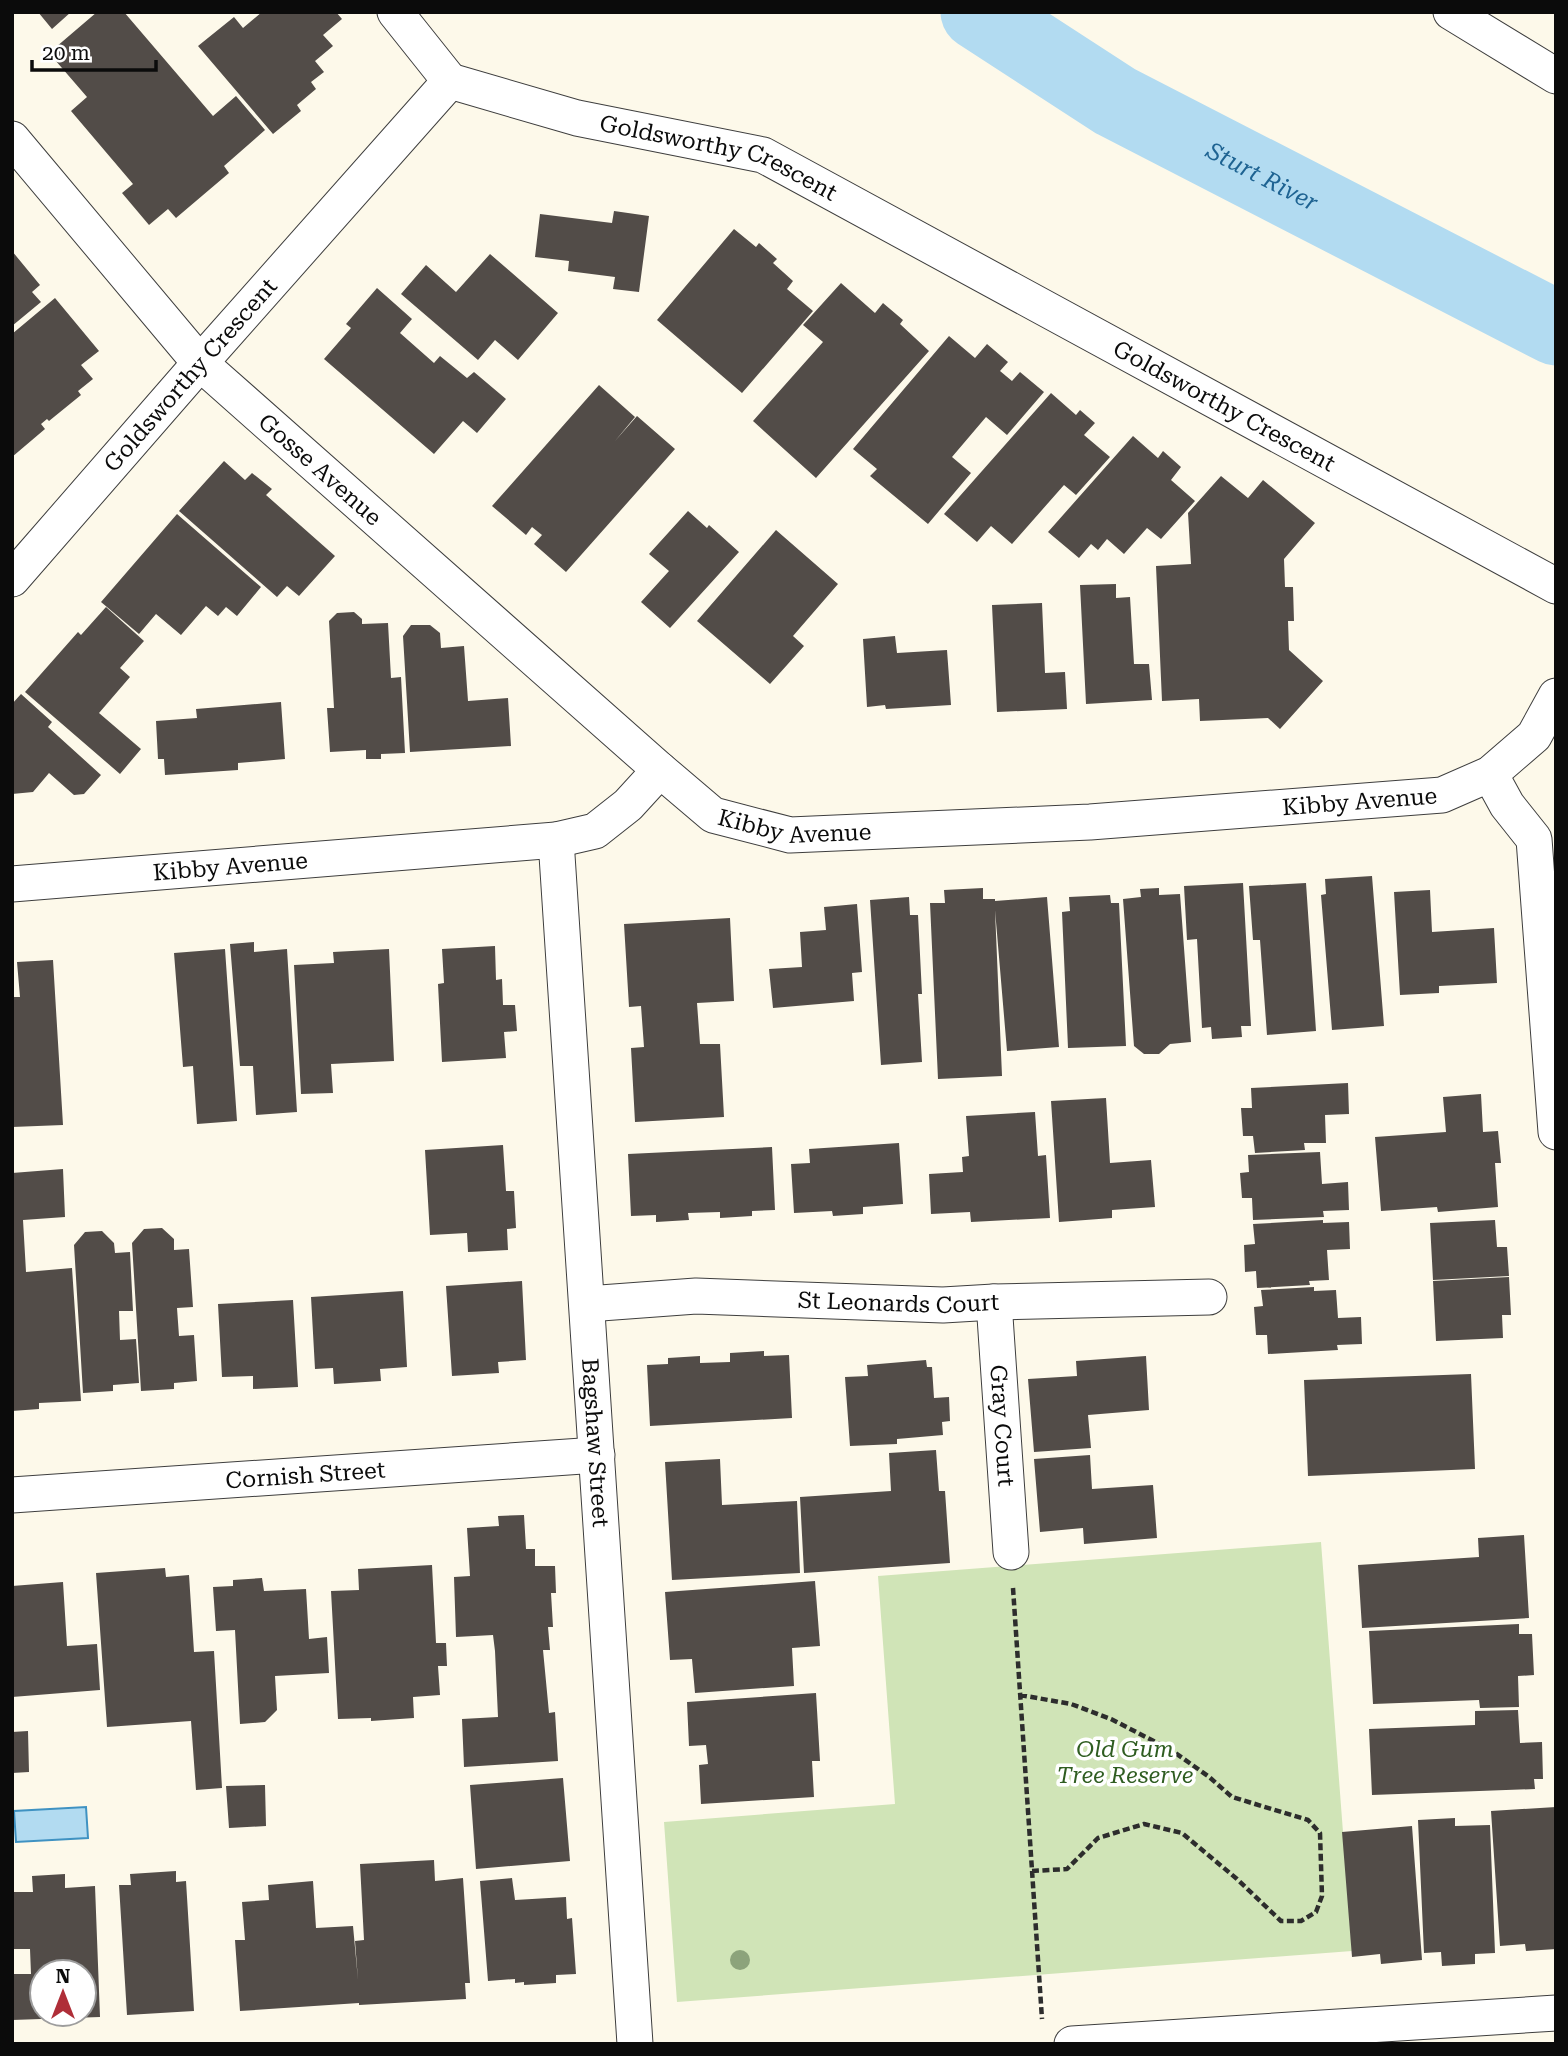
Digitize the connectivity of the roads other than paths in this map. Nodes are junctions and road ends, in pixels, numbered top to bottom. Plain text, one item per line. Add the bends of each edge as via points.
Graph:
1 (395, 12) edge
2 (1451, 12) edge
3 (1556, 76) edge
4 (450, 81) junction
5 (12, 139) edge
6 (200, 363) junction
7 (12, 579) edge
8 (1556, 586) edge
9 (1556, 696) edge
10 (660, 770) junction
11 (1490, 775) junction
12 (556, 840) junction
13 (12, 884) edge
14 (1556, 1132) edge
15 (1209, 1297) dead end
16 (994, 1301) junction
17 (587, 1304) junction
18 (597, 1455) junction
19 (12, 1495) edge
20 (1011, 1552) road end
21 (1556, 2013) edge
22 (1057, 2037) edge
23 (1128, 2042) edge
24 (635, 2044) edge

1 - 4 street
2 - 3 street
4 - 6 street, Goldsworthy Crescent
4 - 8 street, Goldsworthy Crescent via 578,118 763,155
5 - 6 street, Gosse Avenue
6 - 7 street, Goldsworthy Crescent
6 - 10 street, Gosse Avenue
9 - 11 street, Kibby Avenue via 1534,736
10 - 11 street, Kibby Avenue via 713,815 790,835 1090,822 1442,795
10 - 12 street, Kibby Avenue via 628,805 595,831
11 - 14 street via 1534,839
12 - 13 street, Kibby Avenue
12 - 17 street, Bagshaw Street
15 - 16 street, St Leonards Court
16 - 17 street, St Leonards Court via 943,1305 696,1296
16 - 20 street, Gray Court
17 - 18 street, Bagshaw Street
18 - 19 street, Cornish Street
18 - 24 street, Bagshaw Street
21 - 23 street
22 - 23 street

